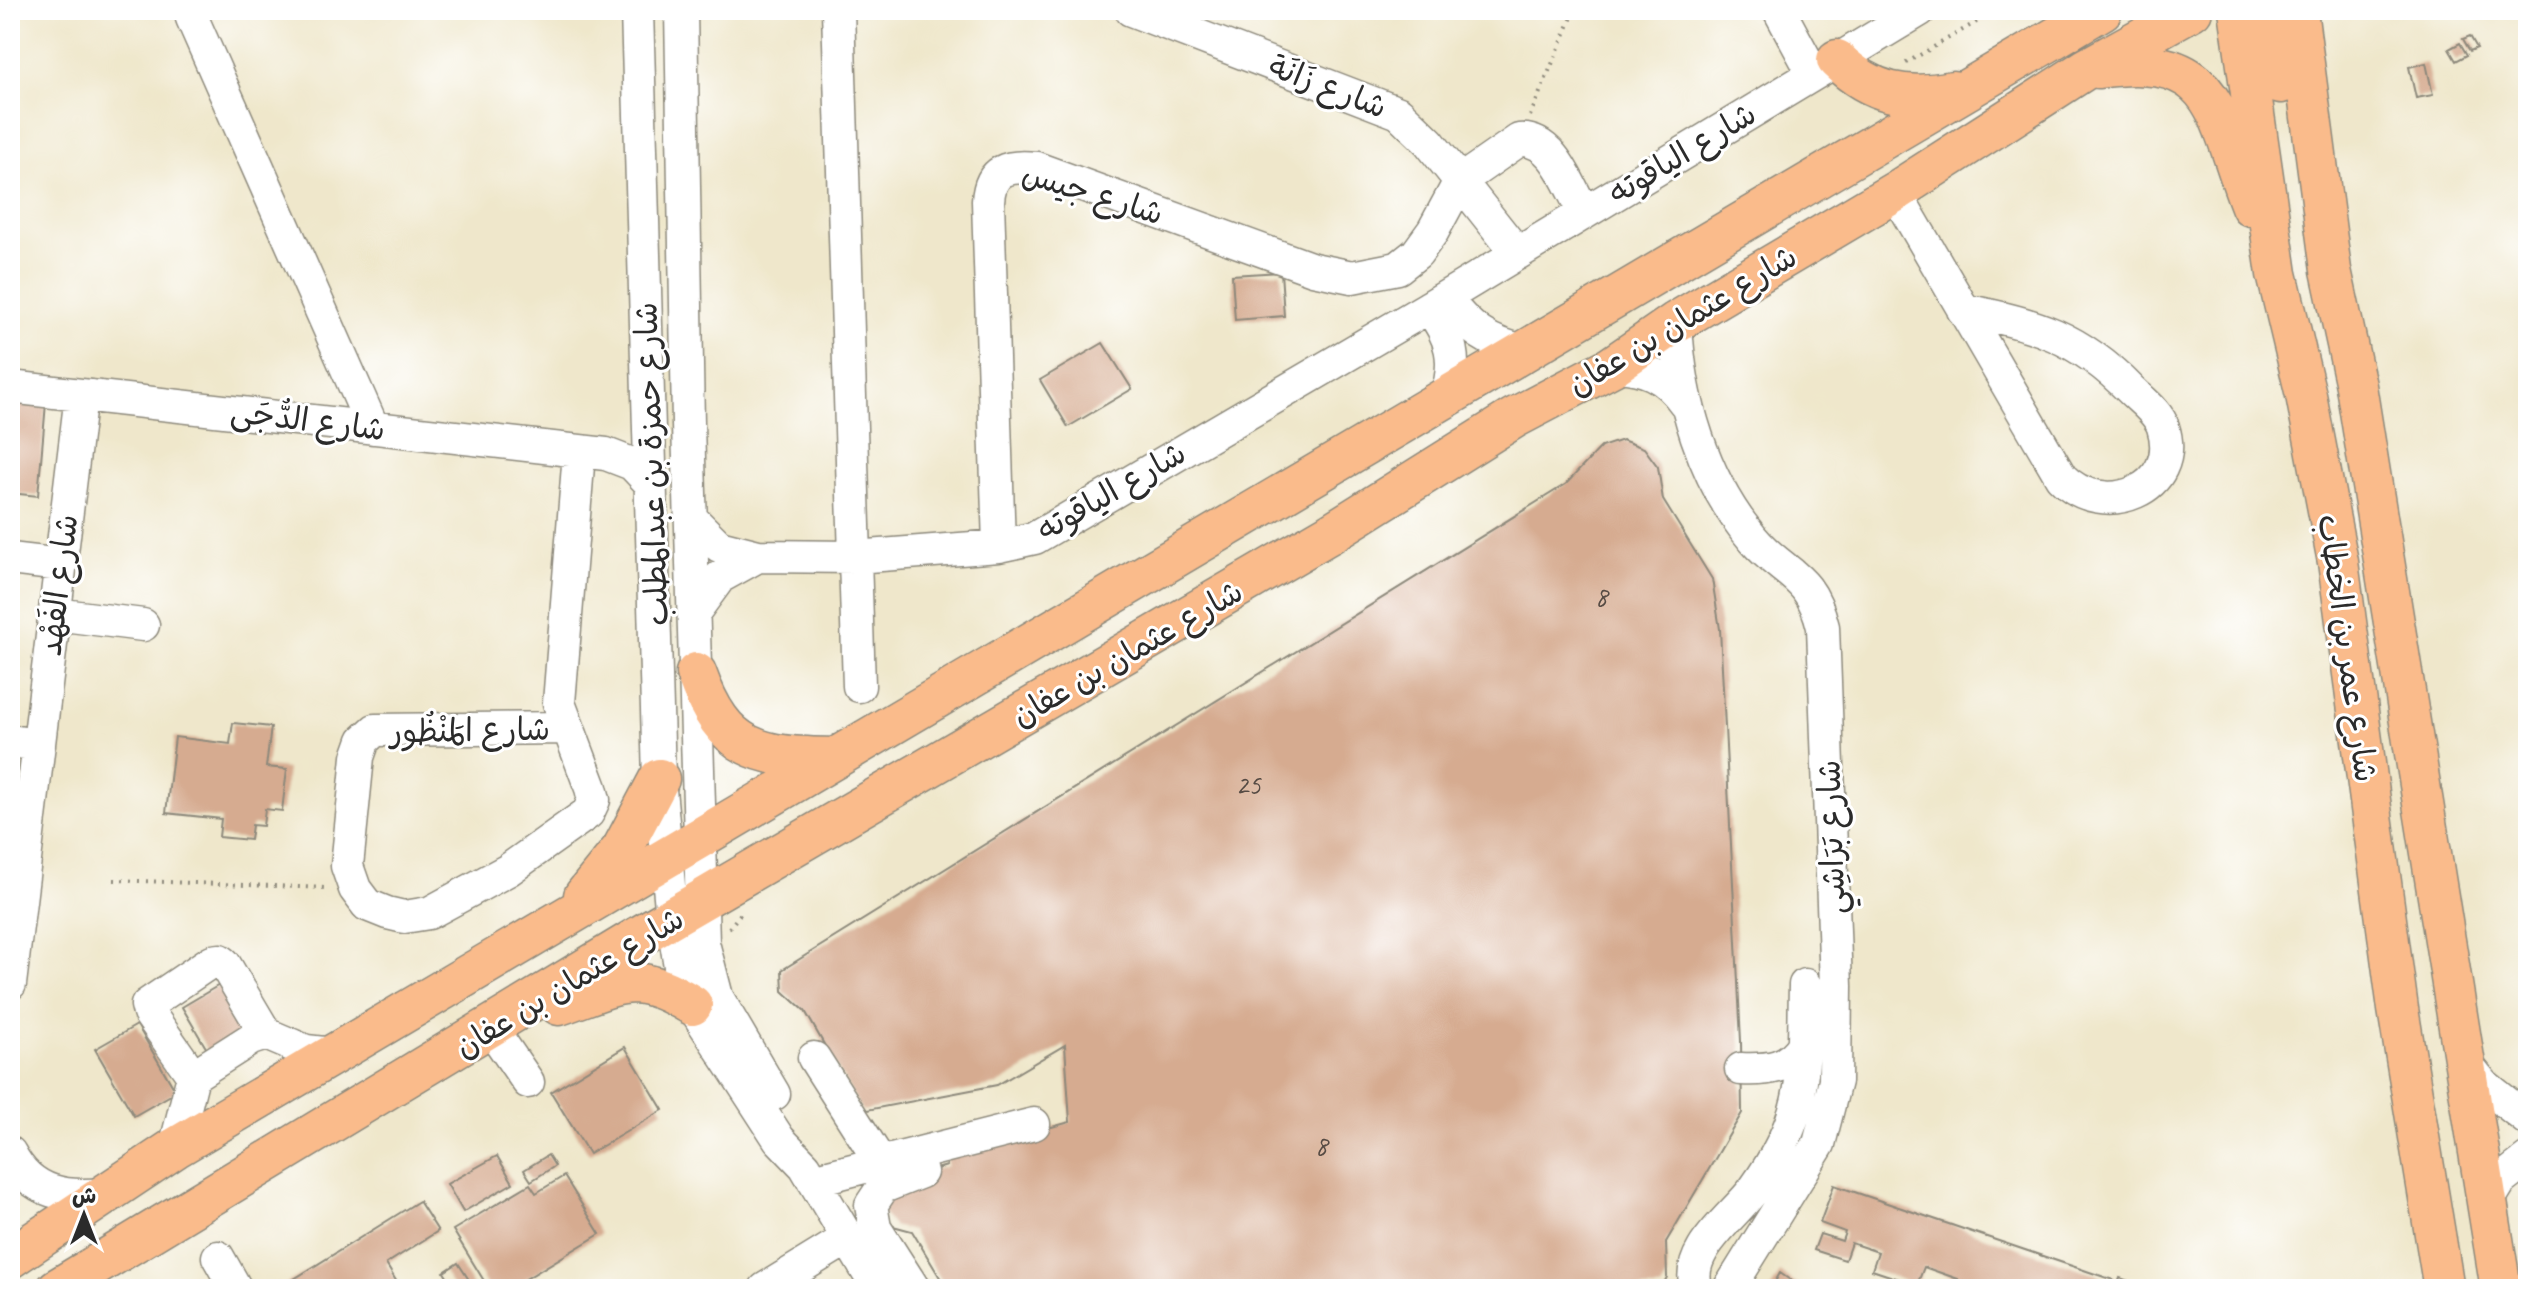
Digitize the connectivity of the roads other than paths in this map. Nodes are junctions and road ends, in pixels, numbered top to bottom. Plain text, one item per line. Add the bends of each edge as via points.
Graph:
1 (637, 10) edge
2 (681, 10) edge
3 (838, 10) edge
4 (1131, 10) edge
5 (1779, 10) edge
6 (1920, 10) edge
7 (2192, 10) edge
8 (2239, 10) edge
9 (2268, 10) edge
10 (2297, 10) edge
11 (2091, 14) edge
12 (192, 18) dead end
13 (1825, 66) junction
14 (2086, 69) junction
15 (1969, 88) junction
16 (1460, 181) junction
17 (1895, 192) junction
18 (1584, 212) junction
19 (1517, 253) junction
20 (2331, 270) junction
21 (2277, 274) junction
22 (1437, 302) junction
23 (1963, 310) junction
24 (1676, 322) junction
25 (1526, 351) junction
26 (1611, 367) junction
27 (10, 387) edge
28 (81, 395) junction
29 (1446, 397) junction
30 (1685, 403) junction
31 (649, 420) junction
32 (373, 428) junction
33 (593, 453) junction
34 (651, 484) junction
35 (691, 518) junction
36 (999, 546) junction
37 (758, 556) junction
38 (855, 557) junction
39 (10, 559) edge
40 (61, 565) junction
41 (695, 611) junction
42 (55, 614) junction
43 (143, 625) dead end
44 (696, 673) junction
45 (859, 686) dead end
46 (567, 728) junction
47 (24, 743) edge
48 (835, 758) junction
49 (659, 779) junction
50 (670, 857) junction
51 (17, 870) edge
52 (686, 911) junction
53 (564, 920) junction
54 (10, 984) edge
55 (1805, 985) dead end
56 (692, 1005) junction
57 (491, 1028) junction
58 (266, 1034) junction
59 (1804, 1044) junction
60 (333, 1054) junction
61 (2461, 1057) junction
62 (760, 1071) junction
63 (193, 1076) junction
64 (528, 1082) dead end
65 (1797, 1109) junction
66 (2528, 1120) edge
67 (1034, 1124) dead end
68 (175, 1148) junction
69 (10, 1153) edge
70 (2528, 1159) edge
71 (881, 1163) junction
72 (921, 1172) dead end
73 (809, 1173) junction
74 (109, 1193) junction
75 (2487, 1203) junction
76 (848, 1238) junction
77 (218, 1257) dead end
78 (10, 1258) edge
79 (57, 1289) edge
80 (236, 1289) edge
81 (765, 1289) edge
82 (878, 1289) edge
83 (914, 1289) edge
84 (1697, 1289) edge
85 (1729, 1289) edge
86 (2444, 1289) edge
87 (2501, 1289) edge

1 - 31 street, شارع حمزة بن عبدالمطلب
2 - 35 street, شارع حمزة بن عبدالمطلب
3 - 38 street
4 - 16 street, شارع زَانَة via 1399,113
5 - 13 street
6 - 13 street, شارع الياقوته
7 - 14 main road, شارع عثمان بن عفان
8 - 21 main road, شارع عمر بن الخطاب
9 - 20 main road via 2303,213
10 - 20 main road, شارع عمر بن الخطاب
11 - 15 main road, شارع عثمان بن عفان
12 - 32 street
13 - 15 main road via 1868,86 1912,97
13 - 18 street, شارع الياقوته
14 - 17 main road, شارع عثمان بن عفان
14 - 21 main road via 2151,63 2193,78 2220,121
15 - 25 main road, شارع عثمان بن عفان
16 - 18 street via 1519,140 1531,139 1546,148
16 - 19 street, شارع زَانَة
16 - 36 street, شارع جيس via 1417,253 1398,268 1352,277 1313,269 1036,168 1000,170 992,179 988,201
17 - 23 street
17 - 24 main road, شارع عثمان بن عفان
18 - 19 street, شارع الياقوته
19 - 22 street, شارع الياقوته
20 - 61 main road, شارع عمر بن الخطاب via 2356,386
21 - 86 main road, شارع عمر بن الخطاب via 2338,562 2398,1009
22 - 25 street via 1484,339
22 - 29 street via 1454,357
22 - 36 street, شارع الياقوته via 1048,532
23 - 23 street via 2070,487 2106,500 2132,495 2153,478 2164,454 2163,428 2109,367 2043,328
24 - 26 main road, شارع عثمان بن عفان
24 - 30 street, شارع بَرَاشِي
25 - 29 main road, شارع عثمان بن عفان
26 - 30 street, شارع بَرَاشِي via 1628,366 1661,377
26 - 52 main road, شارع عثمان بن عفان via 1514,418 1329,534
27 - 28 street, شارع الدُّجَى
28 - 32 street, شارع الدُّجَى
28 - 40 street, شارع الفَهْد
29 - 48 main road, شارع عثمان بن عفان
30 - 85 street, شارع بَرَاشِي via 1714,478 1742,525 1770,558 1806,585 1818,605 1824,641 1835,1081 1819,1144
31 - 33 street via 632,442
31 - 34 street, شارع حمزة بن عبدالمطلب
32 - 33 street, شارع الدُّجَى
33 - 34 street, شارع الدُّجَى via 632,464
33 - 46 street, شارع المَنْظُور via 559,693
34 - 49 street, شارع حمزة بن عبدالمطلب
35 - 37 street, شارع الياقوته via 719,546
35 - 41 street, شارع حمزة بن عبدالمطلب
36 - 38 street, شارع الياقوته
37 - 38 street, شارع الياقوته
37 - 41 street, شارع الياقوته via 720,577
38 - 45 street
39 - 40 street
40 - 42 street, شارع الفَهْد
41 - 44 street, شارع حمزة بن عبدالمطلب
42 - 43 street
42 - 47 street, شارع الفَهْد
44 - 48 main road via 716,717 739,739 764,754
44 - 50 street, شارع حمزة بن عبدالمطلب
46 - 46 street, شارع المَنْظُور via 594,800 588,813 508,870 429,913 404,917 367,905 347,866 358,757 375,730
47 - 51 street, شارع الفَهْد
48 - 50 main road, شارع عثمان بن عفان
49 - 50 street, شارع حمزة بن عبدالمطلب
49 - 53 main road via 622,849
50 - 52 street, شارع حمزة بن عبدالمطلب
50 - 53 main road, شارع عثمان بن عفان
50 - 57 main road via 648,902 519,984
51 - 54 street, شارع الفَهْد
52 - 56 street via 682,978
52 - 57 main road, شارع عثمان بن عفان
52 - 62 street via 703,943 717,997
53 - 60 main road, شارع عثمان بن عفان
55 - 59 street
56 - 57 main road via 656,984 624,982
56 - 73 street via 779,1139
57 - 64 street
57 - 79 main road, شارع عثمان بن عفان
58 - 60 street via 306,1051
58 - 63 street
58 - 63 street via 224,963 212,961 147,1005
59 - 65 street
59 - 65 street via 1778,1067 1741,1074 1778,1082
60 - 68 main road, شارع عثمان بن عفان
61 - 66 street via 2483,1084
61 - 75 main road, شارع عمر بن الخطاب
62 - 71 street via 821,1055
62 - 73 street via 800,1141
63 - 68 street
65 - 84 street via 1761,1179 1696,1261
67 - 71 street
68 - 74 main road, شارع عثمان بن عفان
69 - 74 street via 28,1179 51,1193
70 - 75 street via 2501,1180
71 - 73 street
72 - 83 street via 883,1187 871,1205 875,1228
73 - 76 street
74 - 78 main road, شارع عثمان بن عفان
75 - 87 main road, شارع عمر بن الخطاب
76 - 81 street
76 - 82 street
77 - 80 street

